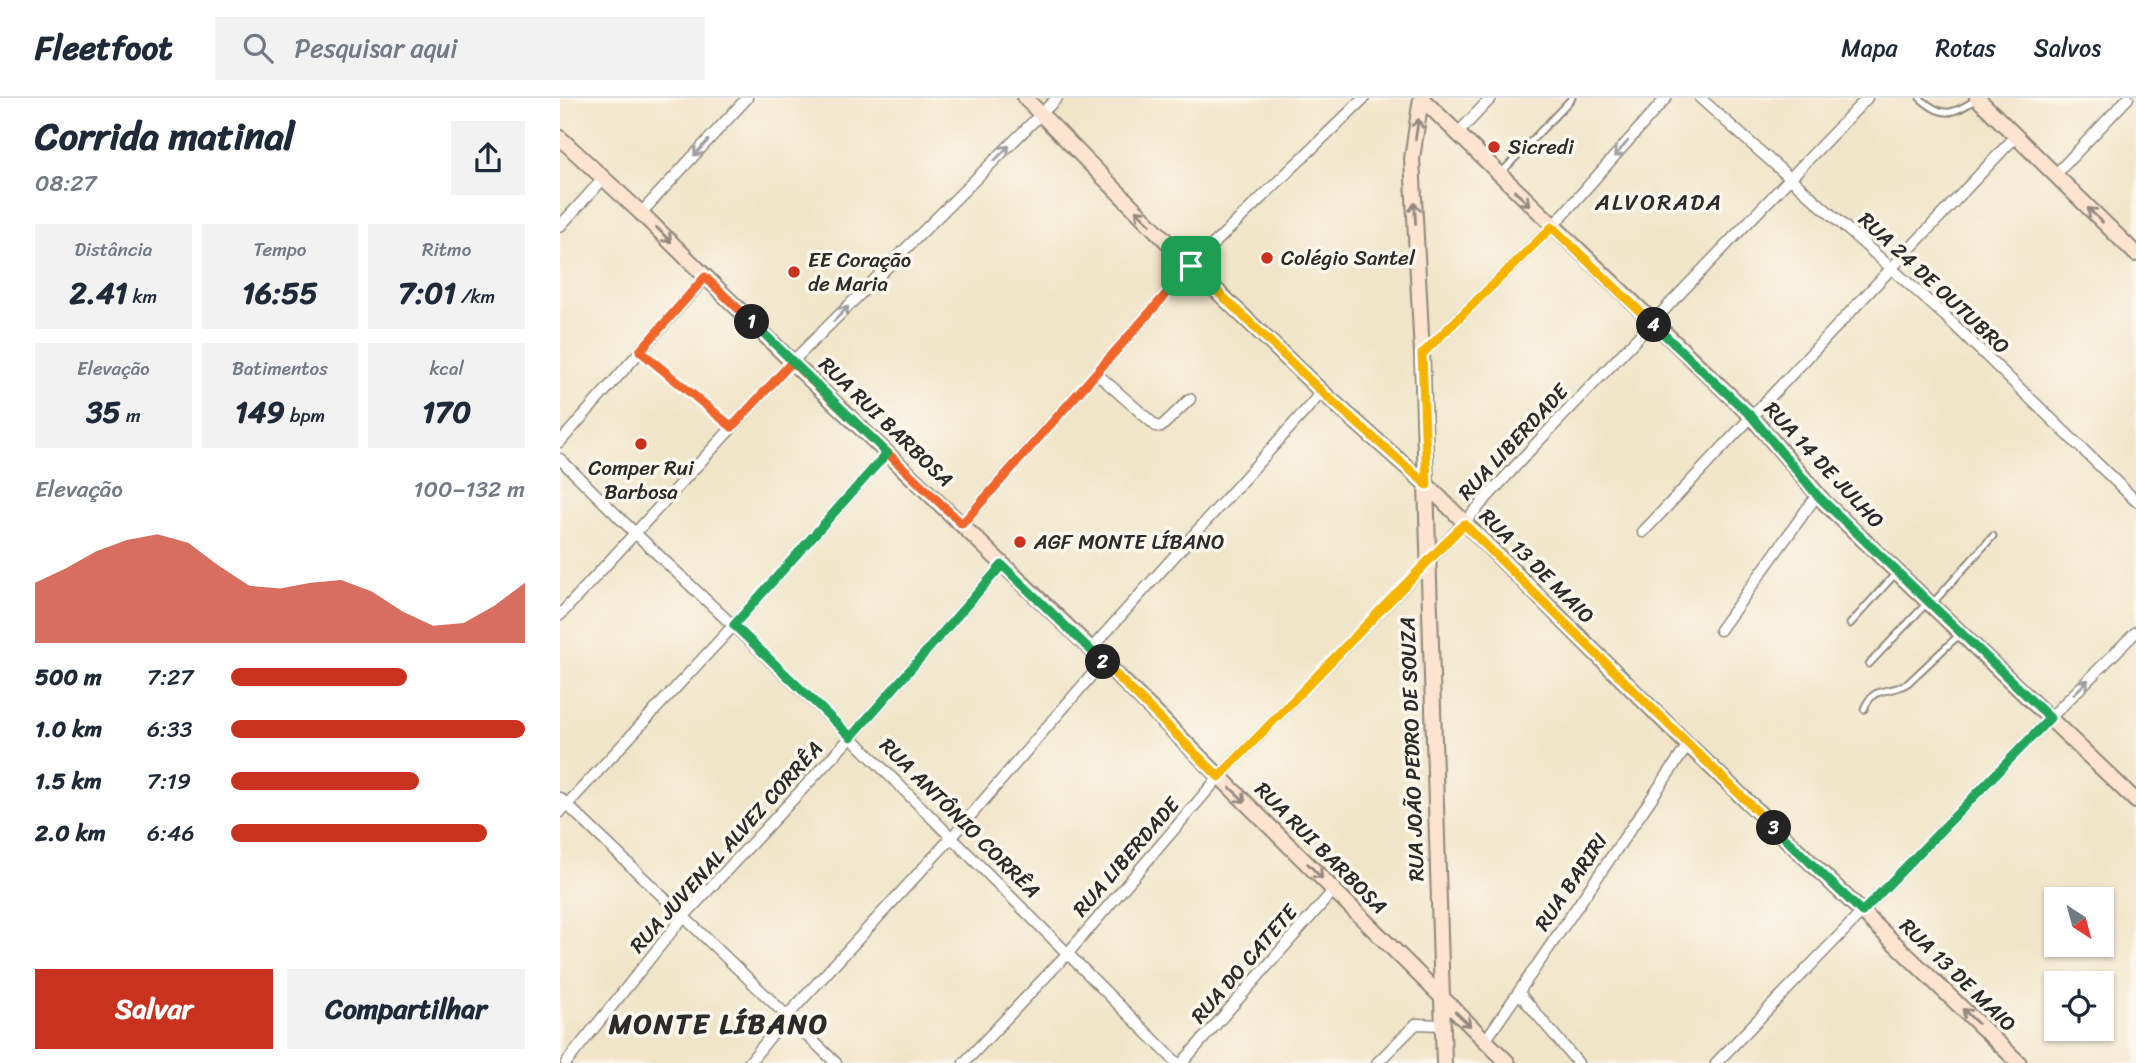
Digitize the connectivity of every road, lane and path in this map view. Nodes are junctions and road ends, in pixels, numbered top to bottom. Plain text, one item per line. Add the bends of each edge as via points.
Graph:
1 (747, 98) edge
2 (1025, 98) edge
3 (1057, 98) edge
4 (1364, 98) edge
5 (1421, 98) edge
6 (1490, 98) edge
7 (1572, 98) edge
8 (1666, 98) edge
9 (1700, 98) edge
10 (1867, 98) edge
11 (1920, 98) edge
12 (1977, 98) edge
13 (2128, 98) edge
14 (1041, 114) junction
15 (1457, 134) junction
16 (2015, 136) junction
17 (560, 138) edge
18 (1499, 175) junction
19 (2055, 175) junction
20 (1791, 178) junction
21 (603, 179) junction
22 (641, 212) junction
23 (560, 226) edge
24 (1552, 227) junction
25 (2136, 254) edge
26 (1191, 266) junction
27 (1892, 269) junction
28 (705, 277) junction
29 (1652, 324) junction
30 (640, 351) junction
31 (1422, 354) junction
32 (792, 362) junction
33 (1096, 373) junction
34 (1322, 392) junction
35 (1190, 399) dead end
36 (1752, 417) junction
37 (732, 427) junction
38 (560, 442) edge
39 (887, 453) junction
40 (560, 459) edge
41 (1427, 485) junction
42 (1817, 495) junction
43 (2136, 501) edge
44 (962, 524) junction
45 (1464, 524) junction
46 (1643, 532) dead end
47 (634, 533) junction
48 (1993, 536) dead end
49 (1428, 562) junction
50 (1002, 565) junction
51 (1897, 572) junction
52 (1930, 603) junction
53 (560, 615) edge
54 (1850, 624) dead end
55 (734, 625) junction
56 (1720, 630) dead end
57 (2136, 632) edge
58 (1961, 633) junction
59 (1091, 649) junction
60 (1103, 662) junction
61 (1869, 664) dead end
62 (1864, 709) dead end
63 (2050, 718) junction
64 (851, 737) junction
65 (1688, 745) junction
66 (1219, 777) junction
67 (2136, 801) edge
68 (562, 805) edge
69 (952, 836) junction
70 (1334, 890) junction
71 (1862, 912) junction
72 (684, 916) junction
73 (1068, 953) junction
74 (1519, 993) junction
75 (1441, 998) junction
76 (787, 1016) junction
77 (1442, 1025) junction
78 (1485, 1041) junction
79 (566, 1063) edge
80 (750, 1063) edge
81 (836, 1063) edge
82 (964, 1063) edge
83 (1180, 1063) edge
84 (1377, 1063) edge
85 (1444, 1063) edge
86 (1508, 1063) edge
87 (1578, 1063) edge
88 (1716, 1063) edge
89 (2019, 1063) edge

1 -> 22 street
2 - 14 street, RUA 13 DE MAIO
3 - 14 street
4 - 26 street
5 - 15 street, RUA 14 DE JULHO
31 -> 5 street, RUA JOÃO PEDRO DE SOUZA via 1412,159
6 - 15 street
7 - 18 lane
8 -> 24 street
9 - 20 street, RUA 24 DE OUTUBRO
10 - 20 street, RUA LIBERDADE
11 - 12 lane via 1942,113 1957,112
12 - 16 street
13 - 19 street
26 -> 14 street, RUA 13 DE MAIO
32 -> 14 street
15 - 18 street, RUA 14 DE JULHO
16 - 19 street
16 - 27 street
17 - 21 street, RUA RUI BARBOSA
18 -> 24 street, RUA 14 DE JULHO
25 -> 19 street
20 - 27 street, RUA 24 DE OUTUBRO
20 - 29 street, RUA LIBERDADE
21 - 22 street, RUA RUI BARBOSA
21 - 23 street
22 -> 28 street, RUA RUI BARBOSA
24 - 29 street, RUA 14 DE JULHO
24 - 31 street
26 - 33 street
26 - 34 street, RUA 13 DE MAIO
27 - 36 street
27 - 43 street, RUA 24 DE OUTUBRO
28 - 30 street
28 - 32 street, RUA RUI BARBOSA
29 - 36 street, RUA 14 DE JULHO
29 - 45 street, RUA LIBERDADE
30 - 37 lane
30 - 38 street
31 - 41 street, RUA JOÃO PEDRO DE SOUZA
32 - 37 street
32 - 39 street, RUA RUI BARBOSA
33 - 35 street via 1156,426
33 - 44 street
34 - 41 street, RUA 13 DE MAIO
34 - 59 street
36 - 42 street, RUA 14 DE JULHO
36 - 46 street
37 - 47 street
39 - 44 street, RUA RUI BARBOSA
39 - 55 street
40 - 47 street, RUA ANTÔNIO CORRÊA
41 - 45 street, RUA 13 DE MAIO
41 - 49 street, RUA JOÃO PEDRO DE SOUZA
42 - 51 street, RUA 14 DE JULHO
42 - 56 street
44 - 50 street, RUA RUI BARBOSA
45 - 49 street, RUA LIBERDADE
45 - 65 street, RUA 13 DE MAIO
47 - 53 street
47 - 55 street, RUA ANTÔNIO CORRÊA
48 - 52 lane
49 - 66 street, RUA LIBERDADE
49 - 75 street, RUA JOÃO PEDRO DE SOUZA
50 - 59 street, RUA RUI BARBOSA
50 - 64 street, RUA JUVENAL ALVEZ CORRÊA
51 - 52 street, RUA 14 DE JULHO
51 - 54 lane
52 - 58 street, RUA 14 DE JULHO
52 - 61 lane
55 - 64 street, RUA ANTÔNIO CORRÊA
55 - 68 street
63 -> 57 street
58 - 62 lane via 1908,683 1898,690 1877,692
58 - 63 street, RUA 14 DE JULHO
59 - 60 street, RUA RUI BARBOSA
60 - 66 street, RUA RUI BARBOSA
60 - 69 street
63 - 67 street, RUA 14 DE JULHO
63 - 71 street
64 - 69 street, RUA ANTÔNIO CORRÊA
64 - 72 street, RUA JUVENAL ALVEZ CORRÊA
65 - 71 street, RUA 13 DE MAIO
65 - 74 street, RUA BARIRI
66 -> 70 street, RUA RUI BARBOSA
66 - 73 street, RUA LIBERDADE
68 - 72 street
69 - 73 street, RUA ANTÔNIO CORRÊA
69 - 76 street
70 - 75 street, RUA RUI BARBOSA
70 - 83 street, RUA DO CATETE
71 - 88 street
89 -> 71 street, RUA 13 DE MAIO
72 - 76 street
72 - 79 street, RUA JUVENAL ALVEZ CORRÊA
73 - 82 street, RUA LIBERDADE
73 - 83 street, RUA ANTÔNIO CORRÊA
74 - 78 street, RUA BARIRI
74 - 87 street
75 - 77 street, RUA JOÃO PEDRO DE SOUZA
75 -> 78 street, RUA RUI BARBOSA
76 - 80 street
76 - 81 street
77 - 84 street via 1416,1024
77 - 85 street, RUA JOÃO PEDRO DE SOUZA
78 - 86 street, RUA RUI BARBOSA

